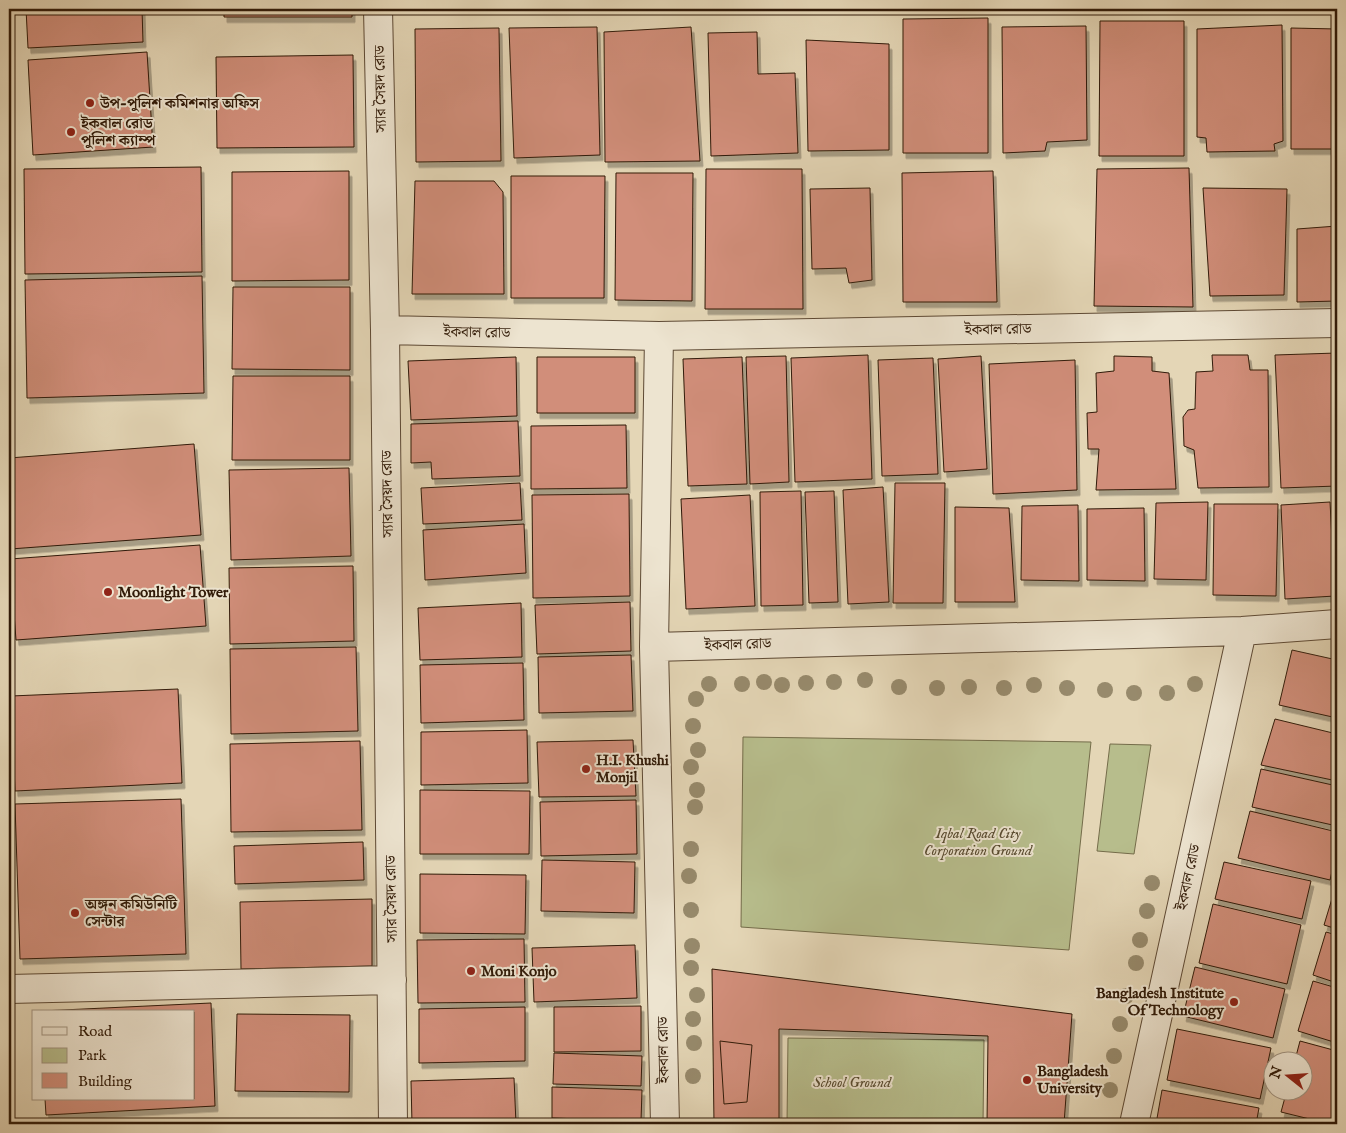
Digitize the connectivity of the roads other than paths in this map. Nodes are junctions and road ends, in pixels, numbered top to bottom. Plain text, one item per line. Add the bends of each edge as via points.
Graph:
1 (378, 9) edge
2 (1337, 323) edge
3 (385, 330) junction
4 (659, 336) junction
5 (1337, 624) edge
6 (1242, 630) junction
7 (654, 647) junction
8 (392, 980) junction
9 (9, 989) edge
10 (393, 1124) edge
11 (665, 1124) edge
12 (1134, 1124) edge

1 - 3 street, স্যার সৈয়দ রোড
2 - 4 street, ইকবাল রোড
3 - 4 street, ইকবাল রোড
3 - 8 street, স্যার সৈয়দ রোড
4 - 7 street, ইকবাল রোড
5 - 6 street, ইকবাল রোড
6 - 7 street, ইকবাল রোড
6 - 12 street, ইকবাল রোড
7 - 11 street, ইকবাল রোড
8 - 9 street
8 - 10 street, স্যার সৈয়দ রোড

